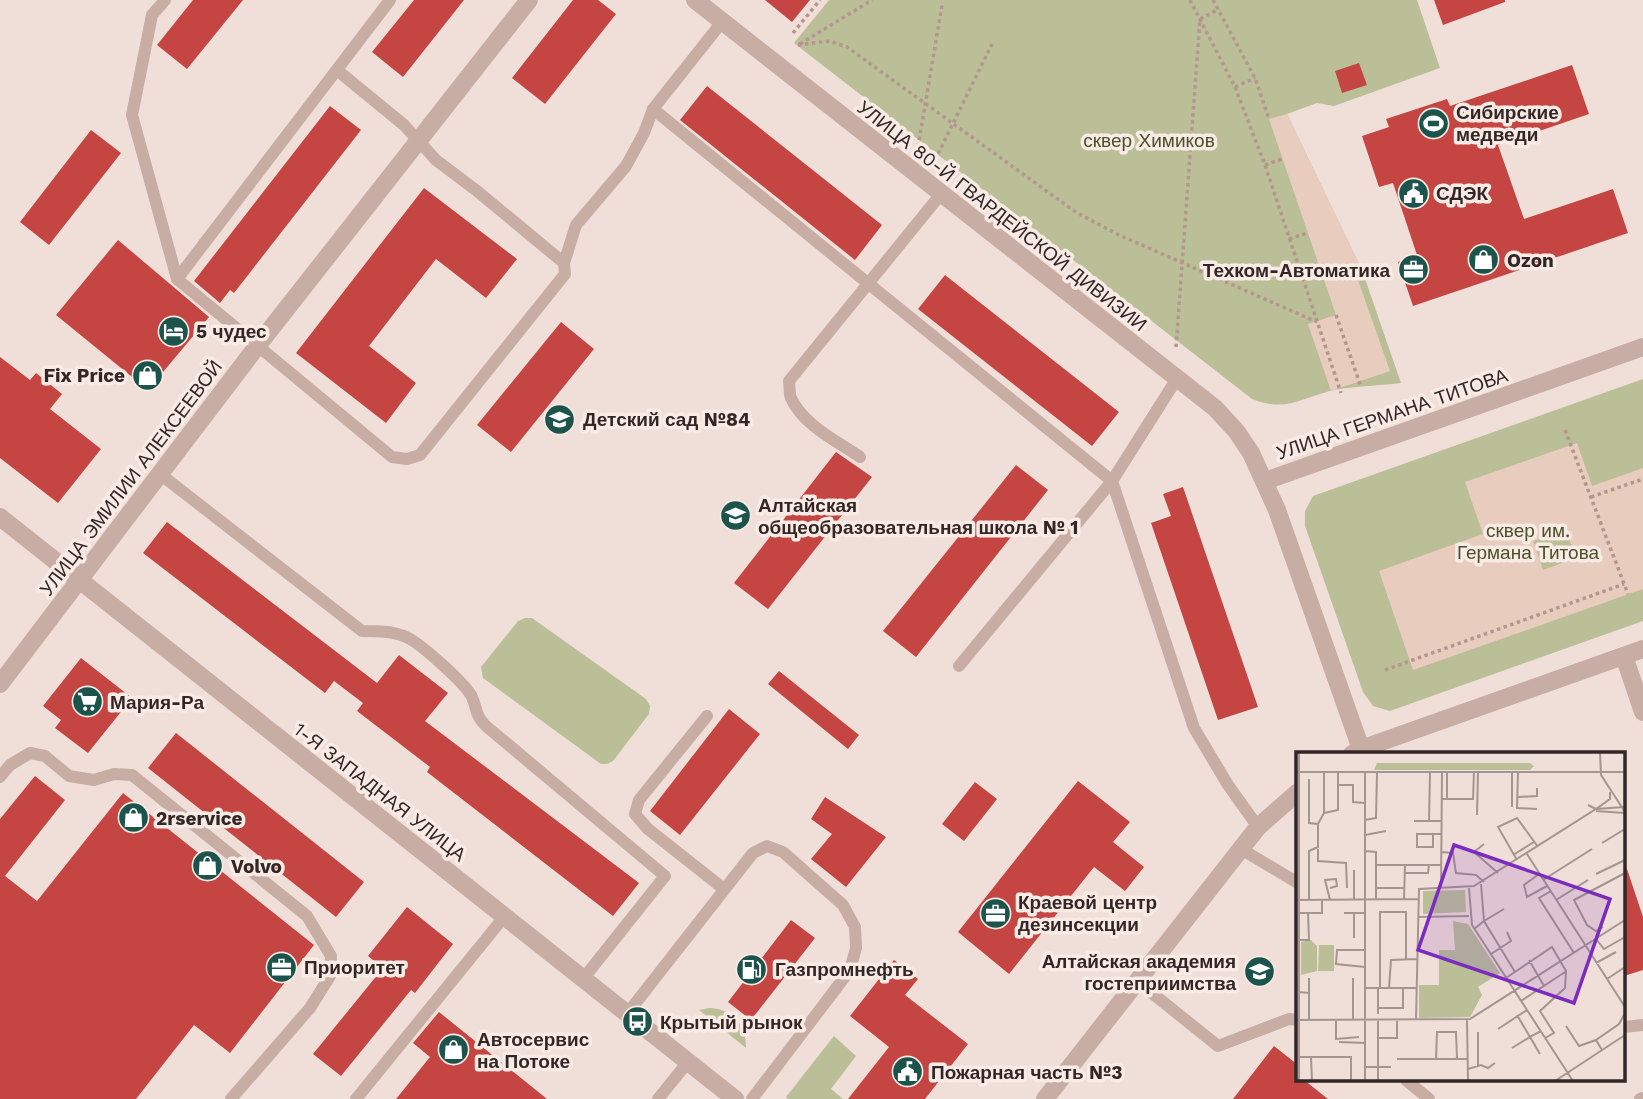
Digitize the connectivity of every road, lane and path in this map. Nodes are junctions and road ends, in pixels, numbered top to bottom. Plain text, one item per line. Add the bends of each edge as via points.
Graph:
1 (165, 0) edge
2 (390, 0) edge
3 (529, 0) edge
4 (695, 0) edge
5 (820, 0) edge
6 (872, 0) edge
7 (1191, 0) edge
8 (1213, 0) edge
9 (942, 5) dead end
10 (1219, 9) junction
11 (1200, 19) junction
12 (722, 22) junction
13 (793, 33) dead end
14 (992, 44) dead end
15 (337, 69) junction
16 (1255, 78) junction
17 (1235, 87) junction
18 (925, 104) junction
19 (653, 109) junction
20 (1269, 120) dead end
21 (952, 123) junction
22 (419, 140) junction
23 (918, 147) dead end
24 (1282, 159) dead end
25 (934, 160) dead end
26 (1265, 165) junction
27 (941, 194) junction
28 (1307, 233) dead end
29 (1289, 239) junction
30 (564, 263) junction
31 (1182, 263) junction
32 (177, 279) junction
33 (869, 284) junction
34 (1336, 315) dead end
35 (1317, 322) junction
36 (258, 345) junction
37 (1175, 347) dead end
38 (1643, 347) edge
39 (1176, 380) junction
40 (1361, 387) dead end
41 (1341, 393) dead end
42 (1565, 430) dead end
43 (860, 457) dead end
44 (160, 474) junction
45 (1643, 479) edge
46 (1112, 481) junction
47 (1265, 481) junction
48 (1591, 497) junction
49 (0, 517) edge
50 (79, 579) junction
51 (1624, 584) junction
52 (1628, 594) dead end
53 (1643, 649) edge
54 (1624, 656) junction
55 (959, 666) dead end
56 (1385, 670) dead end
57 (2, 678) edge
58 (1643, 712) edge
59 (707, 716) dead end
60 (1357, 752) edge
61 (0, 777) edge
62 (1296, 794) edge
63 (1258, 827) junction
64 (1241, 849) junction
65 (1296, 882) edge
66 (724, 890) junction
67 (504, 917) junction
68 (583, 979) junction
69 (1137, 981) junction
70 (627, 1014) junction
71 (1296, 1020) edge
72 (687, 1062) junction
73 (1408, 1082) edge
74 (231, 1099) edge
75 (356, 1099) edge
76 (658, 1099) edge
77 (734, 1099) edge
78 (752, 1099) edge
79 (1045, 1099) edge
80 (1429, 1099) edge

1 - 32 lane via 152,16 132,116
2 - 15 lane
3 - 22 street, УЛИЦА ЭМИЛИИ АЛЕКСЕЕВОЙ
4 - 12 street, УЛИЦА 80-Й ГВАРДЕЙСКОЙ ДИВИЗИИ
5 - 13 path
6 - 18 path via 798,45 829,41 847,47
7 - 11 path
8 - 10 path
9 - 18 path
10 - 11 path
10 - 16 path
11 - 17 path
11 - 31 path
12 - 19 lane
12 - 27 street, УЛИЦА 80-Й ГВАРДЕЙСКОЙ ДИВИЗИИ
14 - 21 path
15 - 22 lane
15 - 32 lane
16 - 17 path
16 - 20 path
17 - 26 path
18 - 21 path
18 - 23 path
19 - 30 lane via 626,166 576,225
19 - 33 lane
21 - 25 path
21 - 31 path via 1077,213
22 - 30 lane via 436,160
22 - 36 street, УЛИЦА ЭМИЛИИ АЛЕКСЕЕВОЙ
24 - 26 path
26 - 29 path
27 - 33 lane
27 - 39 street, УЛИЦА 80-Й ГВАРДЕЙСКОЙ ДИВИЗИИ
28 - 29 path
29 - 35 path
30 - 36 lane via 565,274 543,303 419,455 407,459 392,457
31 - 35 path
31 - 37 path
32 - 36 lane
33 - 43 lane via 789,382 790,397 802,413
33 - 46 lane
34 - 40 path
35 - 41 path
36 - 44 street, УЛИЦА ЭМИЛИИ АЛЕКСЕЕВОЙ
38 - 47 street, УЛИЦА ГЕРМАНА ТИТОВА
39 - 46 lane
39 - 47 street, УЛИЦА 80-Й ГВАРДЕЙСКОЙ ДИВИЗИИ via 1215,408 1237,432
42 - 48 path
44 - 50 street, УЛИЦА ЭМИЛИИ АЛЕКСЕЕВОЙ
44 - 68 lane via 362,631 408,637 462,682 476,715 486,726 664,876
45 - 48 path
46 - 55 lane
46 - 63 lane via 1194,728
47 - 60 street, УЛИЦА ГЕРМАНА ТИТОВА
48 - 51 path
49 - 50 street, 1-Я ЗАПАДНАЯ УЛИЦА
50 - 57 street, УЛИЦА ЭМИЛИИ АЛЕКСЕЕВОЙ
50 - 67 street, 1-Я ЗАПАДНАЯ УЛИЦА
51 - 52 path
51 - 56 path
53 - 54 street, УЛИЦА ГЕРМАНА ТИТОВА
54 - 58 street
54 - 60 street, УЛИЦА ГЕРМАНА ТИТОВА
59 - 66 lane via 639,800 635,814
61 - 74 lane via 30,754 45,756 69,776 94,780 132,775 307,916 331,956 330,976 310,1008
62 - 63 street
63 - 64 street
64 - 65 lane
64 - 69 street
66 - 70 lane
66 - 78 lane via 753,853 766,846 783,852 843,905 855,927 850,970
67 - 68 street, 1-Я ЗАПАДНАЯ УЛИЦА
67 - 75 lane
68 - 70 street, 1-Я ЗАПАДНАЯ УЛИЦА
69 - 71 lane via 1218,1046
69 - 79 street
70 - 72 street, 1-Я ЗАПАДНАЯ УЛИЦА
72 - 76 lane
72 - 77 street, 1-Я ЗАПАДНАЯ УЛИЦА
73 - 80 lane

